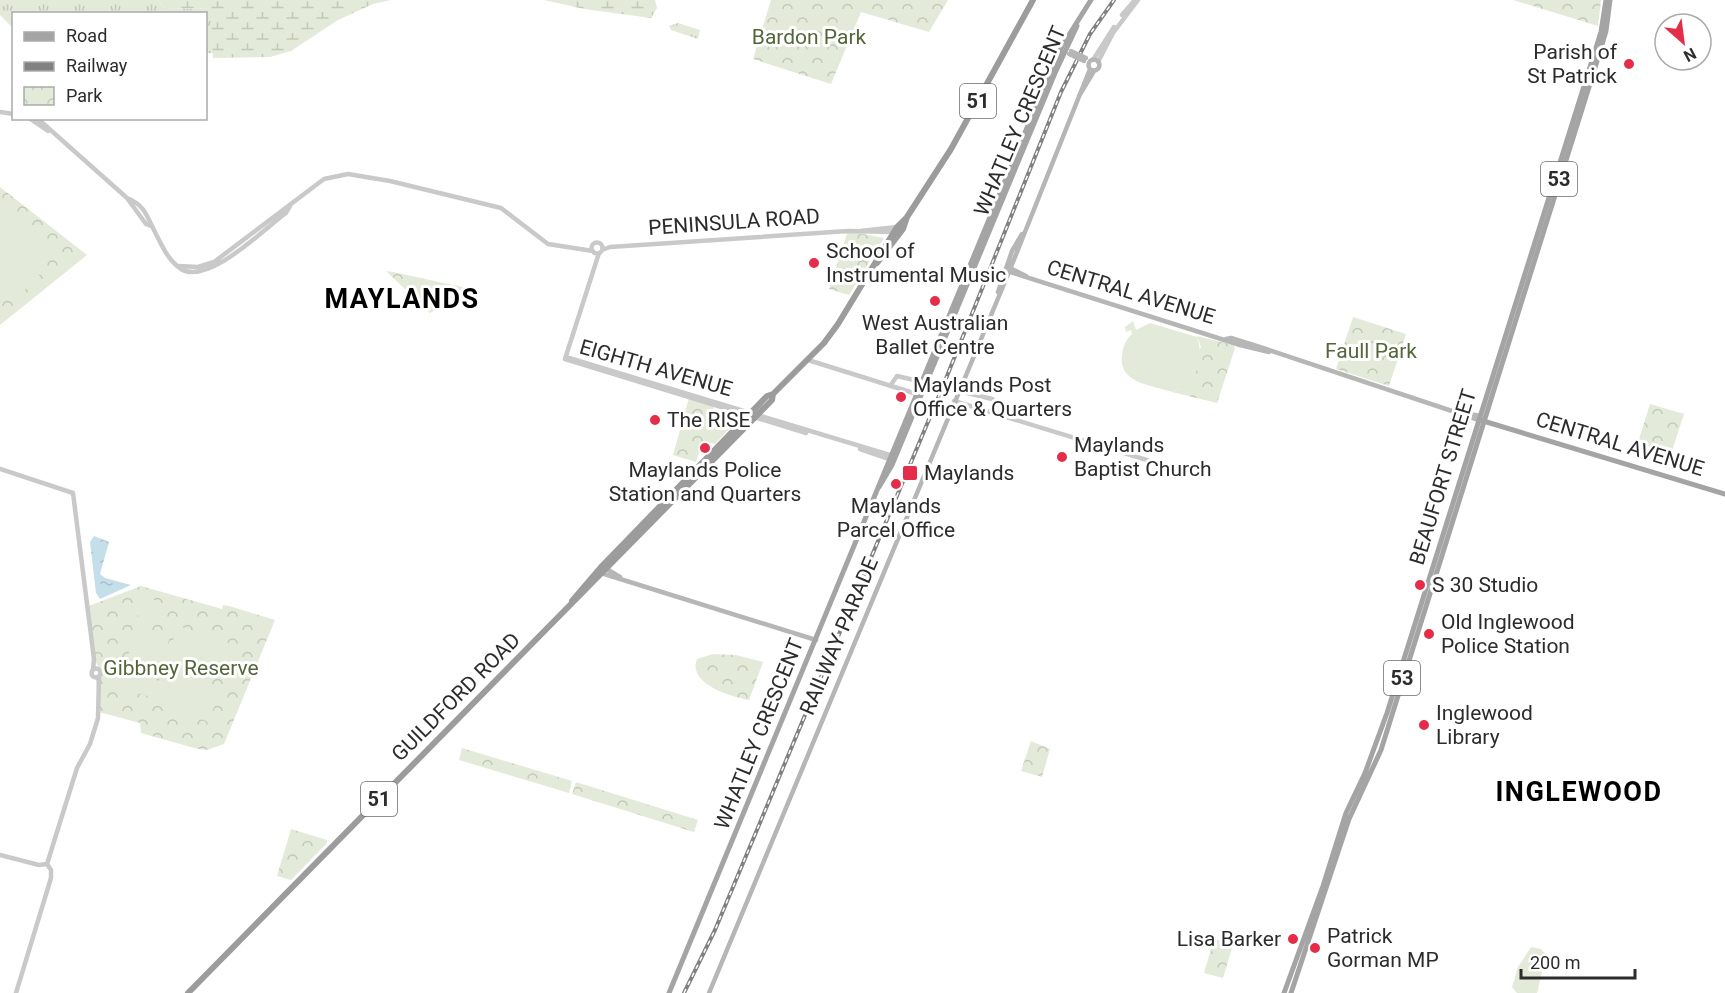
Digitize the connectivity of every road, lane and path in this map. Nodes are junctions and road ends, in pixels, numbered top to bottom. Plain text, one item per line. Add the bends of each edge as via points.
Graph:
1 (1033, 0) edge
2 (1093, 0) edge
3 (1136, 0) edge
4 (1608, 0) edge
5 (1065, 50) junction
6 (1091, 63) junction
7 (32, 120) edge
8 (38, 120) edge
9 (51, 131) junction
10 (898, 230) junction
11 (597, 250) junction
12 (1007, 269) junction
13 (808, 360) junction
14 (890, 386) junction
15 (918, 395) junction
16 (954, 401) junction
17 (753, 415) junction
18 (1001, 415) junction
19 (1481, 419) junction
20 (892, 458) junction
21 (0, 470) edge
22 (1199, 476) dead end
23 (1725, 494) edge
24 (603, 570) junction
25 (816, 640) junction
26 (0, 855) edge
27 (45, 864) junction
28 (16, 993) edge
29 (188, 993) edge
30 (669, 993) edge
31 (709, 993) edge
32 (1284, 993) edge
33 (1291, 993) edge

1 - 10 highway, GUILDFORD ROAD / 51 via 951,148
2 - 5 main road, WHATLEY CRESCENT
3 - 6 street, RAILWAY PARADE via 1110,31
4 - 19 main road, BEAUFORT STREET / 53 via 1606,32
5 - 6 main road, bridge
5 - 15 main road, WHATLEY CRESCENT
6 - 12 main road, RAILWAY PARADE
7 - 9 street, PENINSULA ROAD
8 - 9 street, PENINSULA ROAD
9 - 11 street, PENINSULA ROAD via 136,207 178,266 210,266 286,213 324,179 348,174 501,208 548,244
10 - 11 street, PENINSULA ROAD
10 - 13 highway, GUILDFORD ROAD / 51 via 838,324
11 - 17 street, EIGHTH AVENUE via 567,360
12 - 16 main road, RAILWAY PARADE
12 - 19 main road, CENTRAL AVENUE
13 - 14 street
13 - 17 highway, GUILDFORD ROAD / 51
14 - 15 street
14 - 18 street, bridge via 897,376 992,399 1001,405
15 - 20 main road, WHATLEY CRESCENT
16 - 18 street
16 - 31 main road, RAILWAY PARADE
17 - 20 street, EIGHTH AVENUE
17 - 24 highway, GUILDFORD ROAD / 51
18 - 22 street
19 - 23 main road, CENTRAL AVENUE
19 - 32 main road, BEAUFORT STREET / 53 via 1375,748 1346,813
19 - 33 main road, BEAUFORT STREET / 53 via 1381,750 1349,819
20 - 25 main road, WHATLEY CRESCENT
21 - 27 street via 73,493 97,677 98,718
24 - 25 main road
24 - 29 highway, GUILDFORD ROAD / 51
25 - 30 main road, WHATLEY CRESCENT
26 - 27 street
27 - 28 street via 51,878

